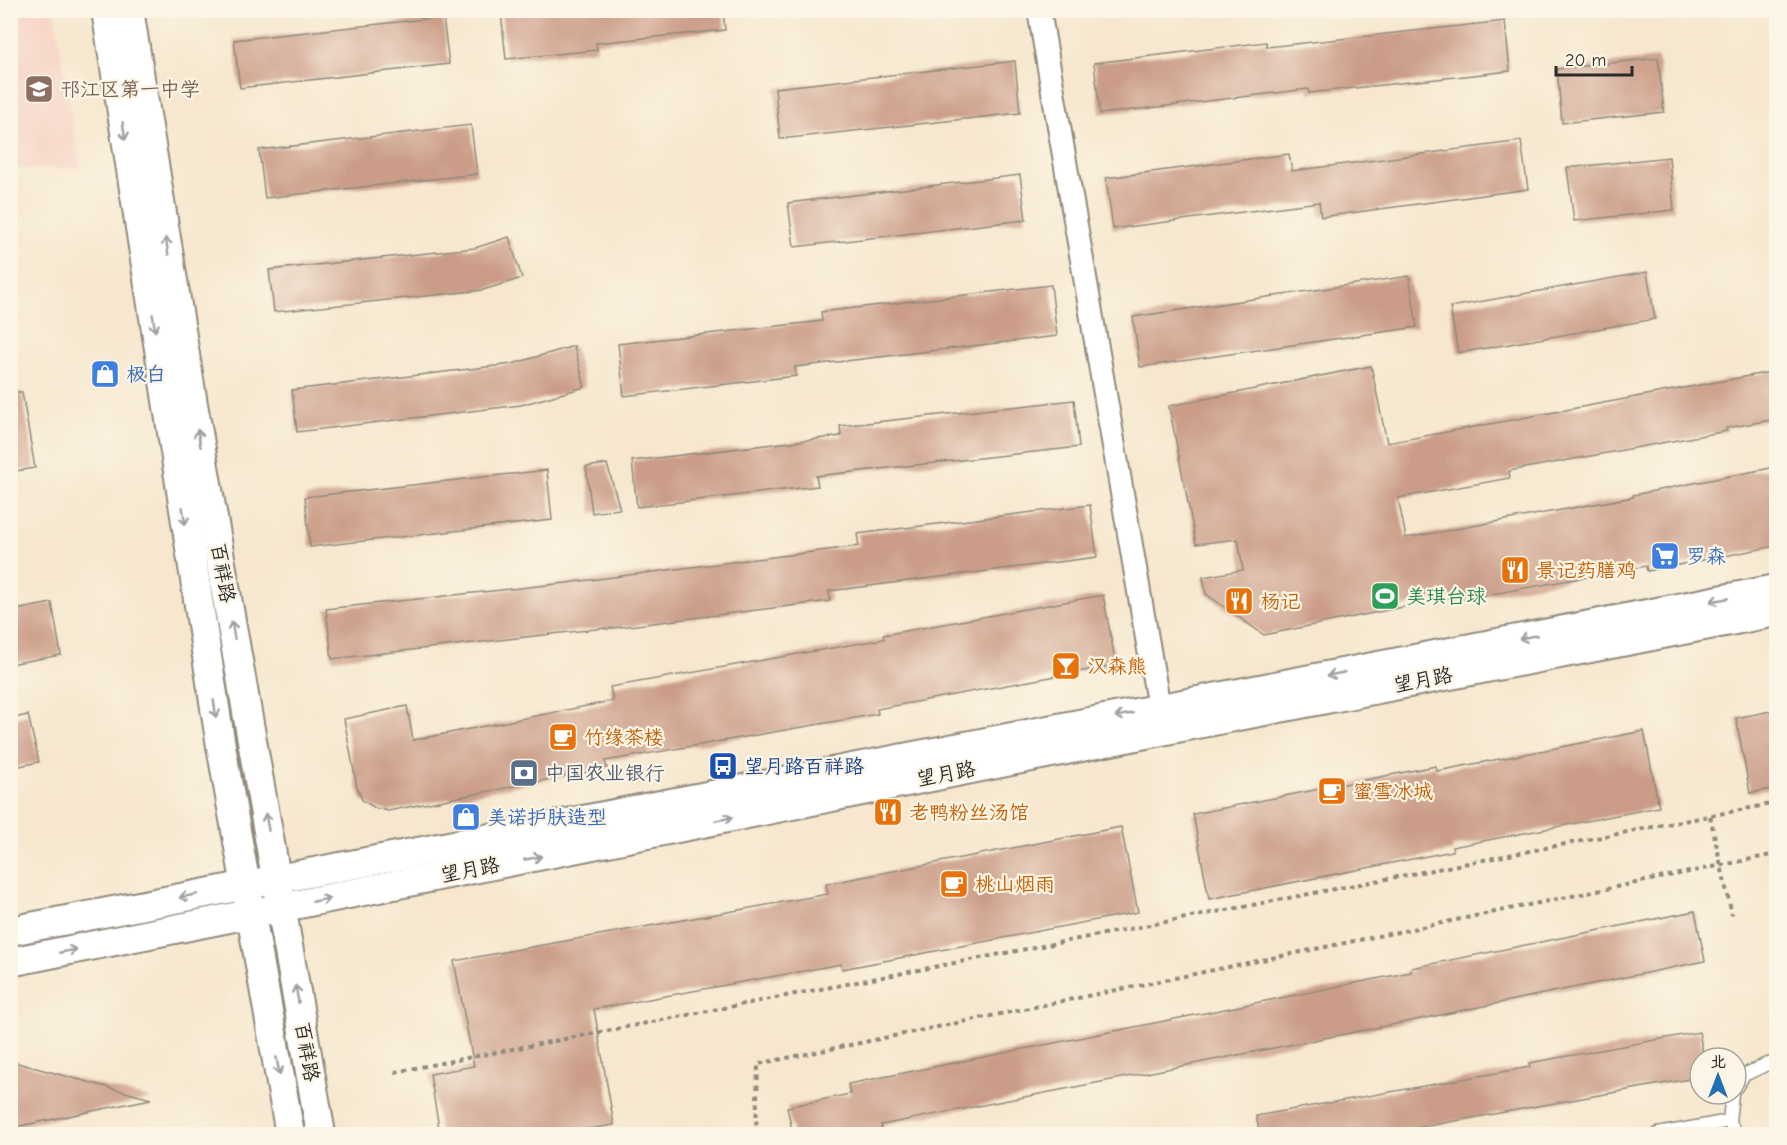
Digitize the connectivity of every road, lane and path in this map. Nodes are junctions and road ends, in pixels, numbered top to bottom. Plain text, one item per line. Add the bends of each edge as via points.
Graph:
1 (106, 10) edge
2 (129, 10) edge
3 (1039, 10) edge
4 (1776, 589) edge
5 (1776, 612) edge
6 (1159, 708) junction
7 (1776, 803) edge
8 (1710, 816) junction
9 (1776, 854) edge
10 (1722, 866) junction
11 (277, 880) junction
12 (245, 885) junction
13 (282, 908) junction
14 (251, 914) junction
15 (1732, 915) dead end
16 (10, 931) edge
17 (10, 962) edge
18 (1776, 1064) edge
19 (395, 1072) dead end
20 (1748, 1073) edge
21 (1731, 1106) edge
22 (1729, 1121) junction
23 (290, 1134) edge
24 (321, 1134) edge
25 (756, 1134) edge
26 (1658, 1134) edge
27 (1736, 1134) edge

1 -> 12 street, 百祥路
11 -> 2 street, 百祥路
3 - 6 street
4 -> 6 street, 望月路
13 -> 5 street, 望月路 via 1149,733
6 -> 11 street, 望月路
7 - 8 path
8 - 10 path
8 - 19 path
9 - 10 path
10 - 15 path
10 - 25 path via 758,1064
11 - 12 street, 望月路
11 - 13 street, 百祥路
12 - 14 street, 百祥路
12 -> 16 street, 望月路
13 - 14 street, 望月路
24 -> 13 street, 百祥路
17 -> 14 street, 望月路
14 -> 23 street, 百祥路
18 - 20 lane
21 - 22 lane
22 - 26 lane
22 - 27 lane

